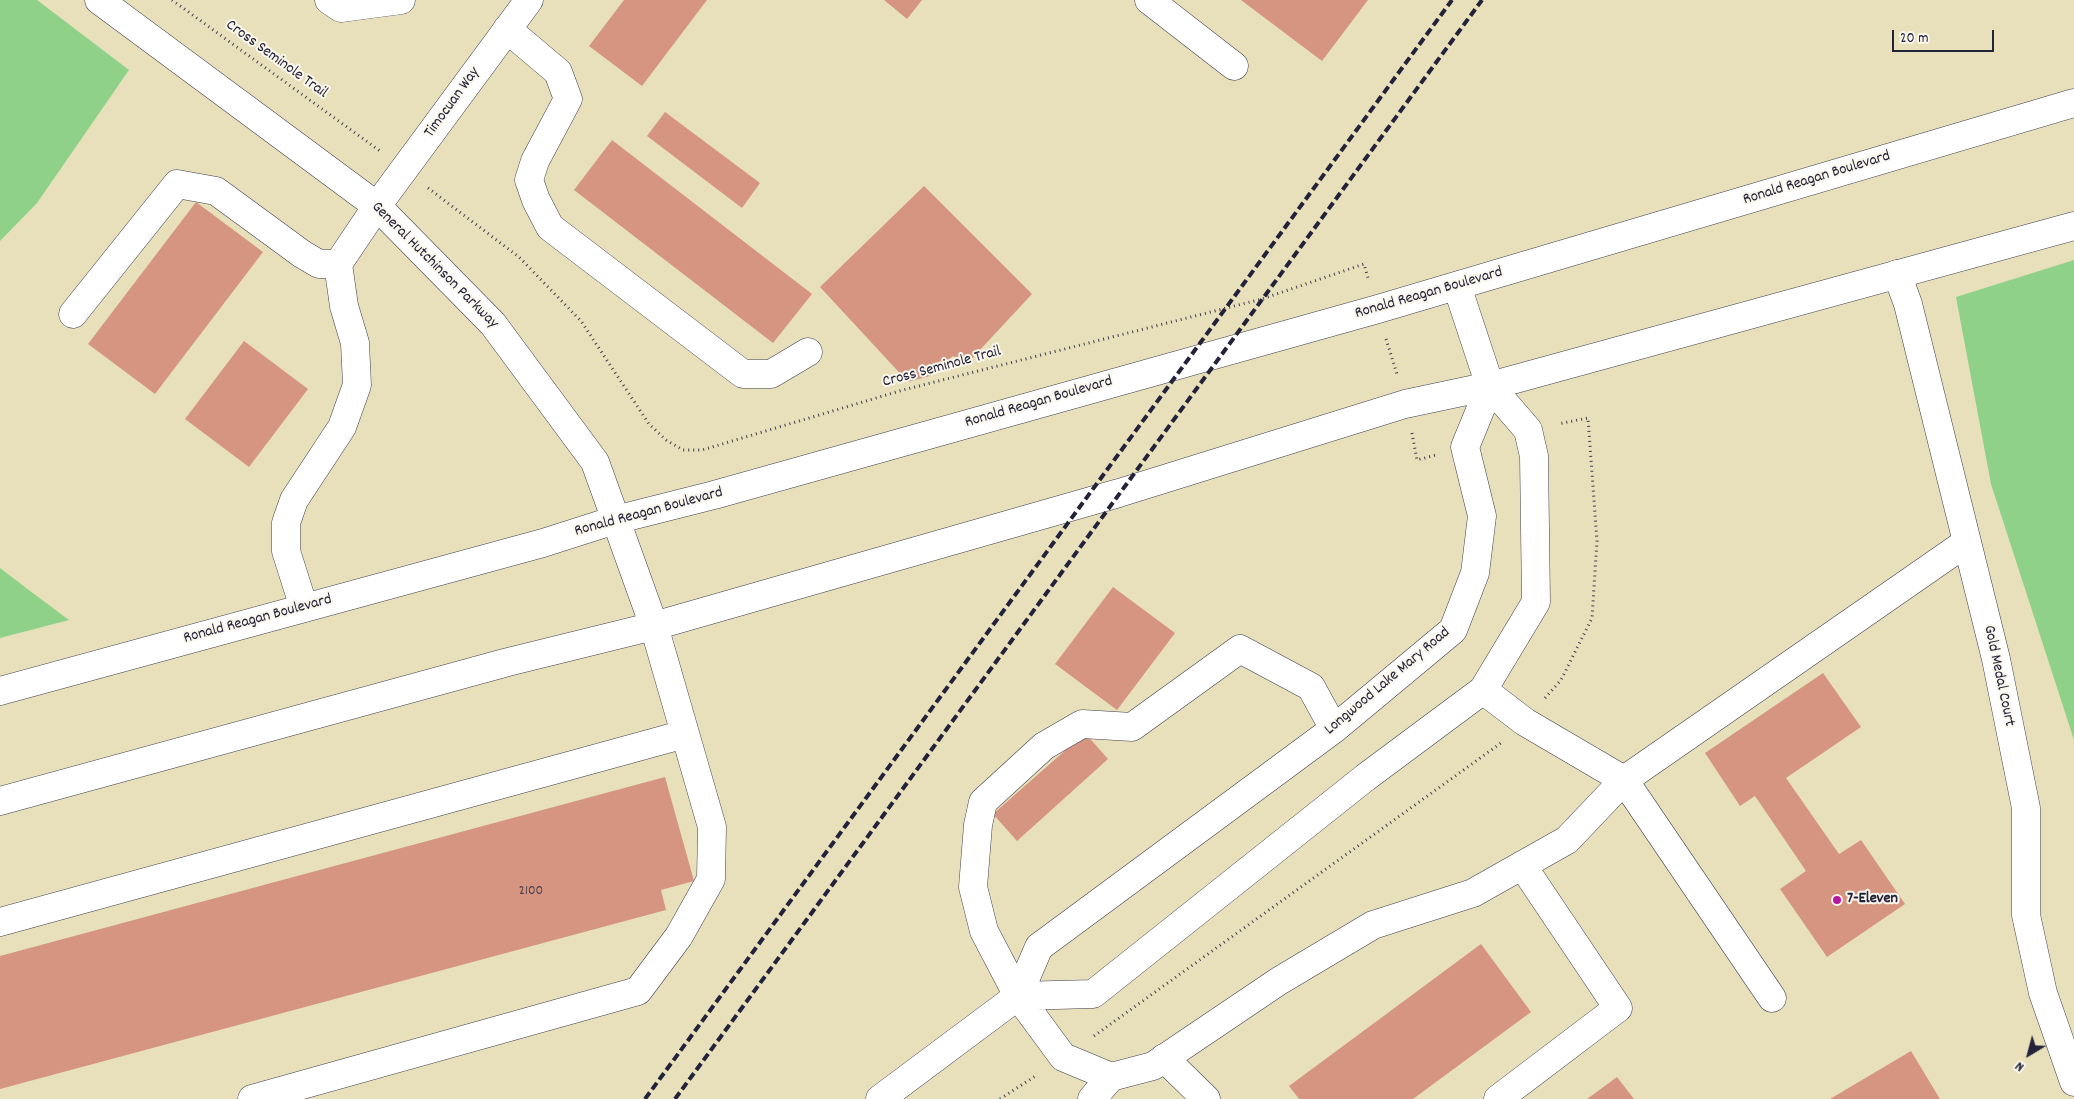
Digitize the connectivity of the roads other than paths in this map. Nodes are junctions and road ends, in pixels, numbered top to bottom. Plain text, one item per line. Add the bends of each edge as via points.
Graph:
1 (99, 0) edge
2 (329, 0) edge
3 (401, 0) edge
4 (529, 0) edge
5 (1149, 0) edge
6 (507, 29) junction
7 (1234, 66) dead end
8 (2074, 103) edge
9 (377, 206) junction
10 (2074, 226) edge
11 (338, 264) junction
12 (1897, 274) junction
13 (1457, 286) junction
14 (73, 314) dead end
15 (808, 352) dead end
16 (1490, 386) junction
17 (614, 520) junction
18 (1967, 542) junction
19 (304, 608) junction
20 (654, 626) junction
21 (1483, 690) junction
22 (0, 691) edge
23 (1334, 729) junction
24 (685, 734) junction
25 (1624, 780) junction
26 (0, 801) edge
27 (1522, 865) junction
28 (0, 922) edge
29 (1018, 996) junction
30 (1772, 998) dead end
31 (1164, 1058) junction
32 (1111, 1076) junction
33 (2074, 1082) edge
34 (252, 1099) edge
35 (880, 1099) edge
36 (1092, 1099) edge
37 (1206, 1099) edge
38 (1498, 1099) edge

1 - 9 main road, General Hutchinson Parkway
2 - 3 main road via 341,8
4 - 6 main road, Timocuan Way
5 - 7 main road
6 - 9 main road, Timocuan Way
6 - 15 main road via 558,72 568,99 535,161 529,180 550,227 743,374 771,374
8 - 13 main road, Ronald Reagan Boulevard
9 - 11 main road, Timocuan Way
9 - 17 main road, General Hutchinson Parkway via 493,324 594,462
10 - 12 main road
11 - 14 main road via 318,264 216,191 177,184
11 - 19 main road via 344,306 355,344 357,385 342,427 294,500 286,522 286,551
12 - 16 main road
12 - 18 main road, Gold Medal Court via 1908,304
13 - 16 main road
13 - 17 main road, Ronald Reagan Boulevard via 714,495
16 - 20 main road via 1405,404 1119,493
16 - 21 main road via 1528,430 1534,456 1536,602
16 - 23 main road, Longwood Lake Mary Road via 1464,447 1482,516 1475,573 1453,630
17 - 19 main road, Ronald Reagan Boulevard via 543,543
17 - 20 main road, General Hutchinson Parkway
18 - 25 main road
18 - 33 main road, Gold Medal Court via 1996,659 2026,808 2026,915 2043,993
19 - 22 main road, Ronald Reagan Boulevard
20 - 24 main road, General Hutchinson Parkway
20 - 26 main road via 508,662
21 - 25 main road via 1525,722
21 - 29 main road via 1366,777 1093,994
23 - 29 main road, Longwood Lake Mary Road via 1040,947
23 - 29 main road via 1311,687 1240,649 1132,727 1082,724 1044,746 983,802 978,825 973,887 984,931
24 - 28 main road
24 - 34 main road, General Hutchinson Parkway via 712,827 711,879 679,936 638,991
25 - 27 main road via 1567,840
25 - 30 main road
27 - 31 main road via 1473,893 1373,925 1279,981
27 - 38 main road via 1618,1008
29 - 32 main road via 1064,1057
29 - 35 main road, Longwood Lake Mary Road
31 - 32 main road via 1153,1066
31 - 37 main road
32 - 36 main road

